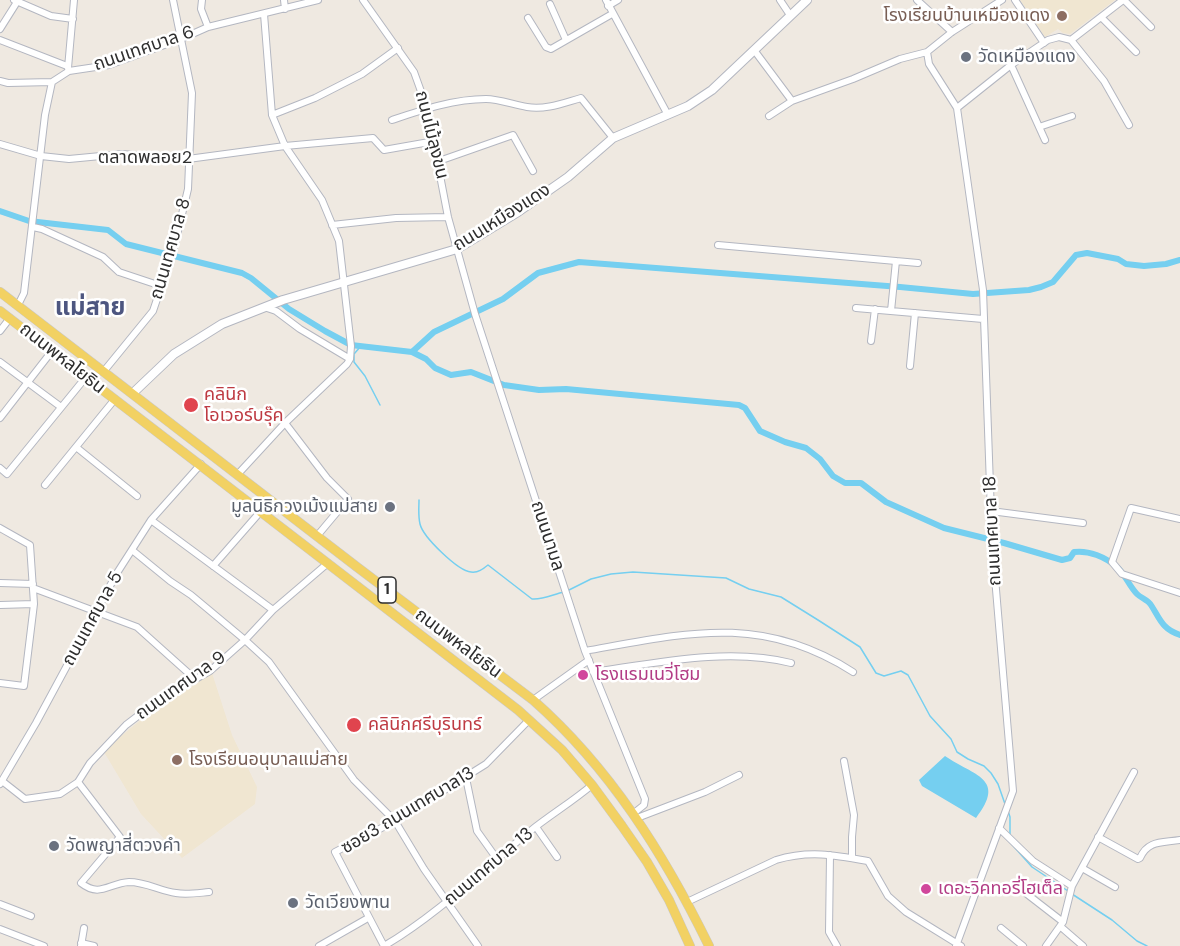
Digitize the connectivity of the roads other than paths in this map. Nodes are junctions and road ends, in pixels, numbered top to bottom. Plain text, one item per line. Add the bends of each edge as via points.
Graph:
1 (74, 0) edge
2 (173, 0) edge
3 (202, 0) edge
4 (284, 0) edge
5 (318, 0) edge
6 (363, 0) edge
7 (618, 0) edge
8 (780, 0) edge
9 (807, 0) edge
10 (929, 0) edge
11 (1002, 0) edge
12 (1015, 0) edge
13 (1123, 0) edge
14 (16, 1) edge
15 (920, 2) edge
16 (607, 3) edge
17 (550, 4) dead end
18 (285, 9) junction
19 (264, 14) junction
20 (612, 14) junction
21 (790, 15) junction
22 (1101, 17) junction
23 (528, 18) dead end
24 (73, 19) junction
25 (208, 27) junction
26 (1151, 27) dead end
27 (0, 29) edge
28 (952, 32) junction
29 (181, 39) junction
30 (0, 40) edge
31 (566, 40) junction
32 (1071, 40) junction
33 (1044, 43) junction
34 (398, 48) junction
35 (754, 50) junction
36 (927, 52) junction
37 (1136, 52) dead end
38 (1011, 65) junction
39 (68, 69) junction
40 (0, 81) edge
41 (52, 82) junction
42 (792, 101) junction
43 (427, 108) junction
44 (957, 108) junction
45 (272, 115) junction
46 (668, 115) junction
47 (769, 116) dead end
48 (1072, 116) dead end
49 (392, 120) dead end
50 (1129, 125) dead end
51 (1039, 127) junction
52 (613, 138) junction
53 (1045, 140) dead end
54 (435, 141) junction
55 (0, 144) edge
56 (285, 146) junction
57 (41, 156) junction
58 (188, 159) junction
59 (439, 161) junction
60 (533, 171) dead end
61 (448, 217) junction
62 (332, 225) junction
63 (33, 227) junction
64 (718, 244) dead end
65 (457, 249) junction
66 (896, 261) junction
67 (918, 263) dead end
68 (344, 282) junction
69 (161, 286) junction
70 (0, 292) edge
71 (18, 305) junction
72 (266, 307) junction
73 (856, 308) dead end
74 (875, 309) junction
75 (0, 311) edge
76 (891, 311) junction
77 (915, 313) junction
78 (10, 318) junction
79 (983, 319) junction
80 (0, 331) edge
81 (871, 341) dead end
82 (52, 351) junction
83 (351, 353) junction
84 (0, 362) edge
85 (910, 366) dead end
86 (104, 371) junction
87 (86, 377) junction
88 (28, 383) junction
89 (133, 393) junction
90 (115, 399) junction
91 (61, 407) junction
92 (0, 418) edge
93 (285, 423) junction
94 (76, 447) junction
95 (201, 464) junction
96 (0, 468) edge
97 (238, 474) junction
98 (45, 485) dead end
99 (137, 495) dead end
100 (261, 511) junction
101 (991, 511) junction
102 (1180, 519) edge
103 (151, 520) junction
104 (1083, 523) dead end
105 (0, 528) edge
106 (317, 536) junction
107 (308, 547) junction
108 (132, 550) junction
109 (337, 552) junction
110 (328, 563) junction
111 (213, 566) junction
112 (0, 583) edge
113 (33, 586) junction
114 (1180, 593) edge
115 (34, 604) junction
116 (0, 605) edge
117 (273, 610) junction
118 (96, 611) junction
119 (245, 640) junction
120 (585, 651) junction
121 (589, 660) junction
122 (791, 663) dead end
123 (593, 672) junction
124 (853, 672) dead end
125 (195, 679) junction
126 (0, 683) edge
127 (533, 700) junction
128 (528, 720) junction
129 (844, 761) dead end
130 (1134, 772) dead end
131 (739, 775) dead end
132 (466, 778) junction
133 (2, 779) edge
134 (78, 782) junction
135 (592, 785) junction
136 (635, 816) junction
137 (395, 821) junction
138 (536, 827) junction
139 (999, 828) junction
140 (1098, 837) junction
141 (1180, 840) edge
142 (830, 855) junction
143 (557, 857) dead end
144 (852, 858) junction
145 (497, 859) junction
146 (1082, 868) junction
147 (1115, 887) dead end
148 (1023, 891) dead end
149 (1071, 891) junction
150 (209, 892) dead end
151 (448, 902) junction
152 (687, 902) junction
153 (0, 904) edge
154 (31, 916) dead end
155 (368, 918) junction
156 (1062, 925) junction
157 (84, 928) dead end
158 (1001, 928) dead end
159 (0, 929) edge
160 (81, 945) edge
161 (958, 945) edge
162 (44, 946) edge
163 (94, 946) edge
164 (319, 946) edge
165 (384, 946) edge
166 (478, 946) edge
167 (690, 946) edge
168 (709, 946) edge
169 (837, 946) edge
170 (1023, 946) edge
171 (1046, 946) edge
172 (1083, 946) edge

1 - 24 street
2 - 29 street, ถนนเทศบาล 8
3 - 25 street
4 - 18 street
5 - 18 street, ถนนเทศบาล 6
6 - 34 street, ถนนไม้ลุงขน
7 - 16 street
8 - 21 street
9 - 21 street, ถนนเหมืองแดง
10 - 15 street
11 - 28 street
12 - 33 street
13 - 22 street
13 - 26 street
14 - 24 street via 51,16
14 - 27 street
15 - 28 street
16 - 20 street
17 - 31 street
18 - 19 street, ถนนเทศบาล 6
19 - 25 street, ถนนเทศบาล 6
19 - 45 street
20 - 31 street
20 - 46 street
21 - 35 street, ถนนเหมืองแดง
22 - 32 street
22 - 37 street
23 - 31 street via 548,49
24 - 39 street
25 - 29 street, ถนนเทศบาล 6
28 - 36 street
29 - 39 street, ถนนเทศบาล 6 via 109,65
29 - 58 street, ถนนเทศบาล 8 via 192,93
30 - 39 street
32 - 33 street via 1059,37
32 - 50 street via 1104,81
33 - 38 street
34 - 43 street, ถนนไม้ลุงขน via 414,72
34 - 45 street via 362,74
35 - 42 street
35 - 46 street, ถนนเหมืองแดง via 712,90
36 - 42 street
36 - 44 street via 929,64
38 - 44 street
38 - 51 street
39 - 41 street, ถนนเทศบาล 6
40 - 41 street
41 - 57 street
42 - 47 street
43 - 49 street
43 - 52 street via 488,99 530,108 552,107 581,98
43 - 54 street, ถนนไม้ลุงขน
44 - 79 street, ถนนเทศบาล 18 via 983,290
45 - 56 street
46 - 52 street, ถนนเหมืองแดง
48 - 51 street
51 - 53 street
52 - 65 street, ถนนเหมืองแดง via 518,213
54 - 56 street, ตลาดพลอย2 via 384,150 373,138
54 - 59 street, ถนนไม้ลุงขน
55 - 57 street, ตลาดพลอย2
56 - 58 street, ตลาดพลอย2
56 - 62 street via 322,200
57 - 58 street, ตลาดพลอย2 via 69,159 122,154
57 - 63 street
58 - 69 street, ถนนเทศบาล 8 via 188,189
59 - 60 street via 513,135
59 - 61 street, ถนนไม้ลุงขน
61 - 62 street
61 - 65 street, ถนนไม้ลุงขน
62 - 68 street via 339,241
63 - 69 street via 103,257 119,272
63 - 71 street via 24,293
64 - 66 street
65 - 68 street, ถนนเหมืองแดง
65 - 120 street, ถนนนามล via 497,386
66 - 67 street
66 - 76 street
68 - 72 street, ถนนเหมืองแดง
68 - 83 street
69 - 86 street, ถนนเทศบาล 8 via 146,322
70 - 71 main road, ถนนพหลโยธิน / 1
71 - 86 main road, ถนนพหลโยธิน / 1
72 - 83 street via 300,329
72 - 89 street, ถนนเหมืองแดง via 198,338 174,354
73 - 74 street
74 - 76 street
74 - 81 street
75 - 78 main road, ถนนพหลโยธิน / 1
76 - 77 street
77 - 79 street
77 - 85 street
78 - 80 street
78 - 82 main road, ถนนพหลโยธิน / 1
79 - 101 street, ถนนเทศบาล 18
82 - 87 main road, ถนนพหลโยธิน / 1
82 - 88 street
83 - 93 street via 347,364
84 - 88 street
86 - 89 main road, ถนนพหลโยธิน / 1
87 - 90 main road, ถนนพหลโยธิน / 1
87 - 91 street
88 - 91 street
88 - 92 street
89 - 97 main road, ถนนพหลโยธิน / 1
90 - 94 street
90 - 95 main road, ถนนพหลโยธิน / 1
91 - 96 street via 7,474
93 - 97 street
93 - 106 street via 348,499
94 - 98 street
94 - 99 street
95 - 100 main road, ถนนพหลโยธิน / 1
95 - 103 street, ถนนเทศบาล 5
97 - 106 main road, ถนนพหลโยธิน / 1
100 - 107 main road, ถนนพหลโยธิน / 1
100 - 111 street
101 - 104 street
101 - 139 street, ถนนเทศบาล 18 via 1013,791
102 - 114 street via 1131,508 1112,562 1122,574
103 - 108 street, ถนนเทศบาล 5
103 - 111 street
105 - 113 street via 30,545
106 - 107 main road
106 - 109 main road, ถนนพหลโยธิน / 1
107 - 110 main road, ถนนพหลโยธิน / 1
108 - 118 street, ถนนเทศบาล 5
108 - 119 street
109 - 110 main road
109 - 127 main road, ถนนพหลโยธิน / 1
110 - 117 street, ถนนเทศบาล 9
110 - 128 main road, ถนนพหลโยธิน / 1
111 - 117 street
112 - 113 street
113 - 115 street
113 - 118 street
115 - 116 street
115 - 126 street via 24,686
117 - 119 street, ถนนเทศบาล 9
118 - 125 street via 137,627
118 - 133 street, ถนนเทศบาล 5
119 - 125 street, ถนนเทศบาล 9 via 210,672
119 - 137 street via 268,662 354,780
120 - 121 street, ถนนนามล
120 - 124 street via 700,632 751,634 807,648
121 - 123 street, ถนนนามล
121 - 127 street
122 - 123 street via 769,657 732,656
123 - 136 street, ถนนนามล via 645,799
125 - 134 street, ถนนเทศบาล 9 via 126,725 90,763
127 - 136 main road, ถนนพหลโยธิน / 1 via 592,759
128 - 132 street, ซอย3 ถนนเทศบาล13 via 486,764
128 - 135 main road, ถนนพหลโยธิน / 1 via 562,750
129 - 144 street via 855,815
130 - 140 street
131 - 136 street via 705,792
132 - 137 street, ซอย3 ถนนเทศบาล13
132 - 145 street via 475,826
133 - 134 street, ถนนเทศบาล 9 via 25,799 60,794
134 - 150 street via 120,837 81,883 89,890 128,882 175,893
135 - 138 street, ถนนเทศบาล 13
135 - 167 main road, ถนนพหลโยธิน / 1 via 647,862
136 - 152 main road, ถนนพหลโยธิน / 1
137 - 151 street
137 - 155 street, ซอย3 ถนนเทศบาล13 via 335,852
138 - 143 street
138 - 145 street, ถนนเทศบาล 13
139 - 149 street
139 - 161 street, ถนนเทศบาล 18
140 - 141 street via 1138,859 1150,845
140 - 146 street
142 - 144 street
142 - 152 street via 809,853 776,860
142 - 169 street via 829,932
144 - 161 street via 868,861 888,896
145 - 151 street, ถนนเทศบาล 13
146 - 147 street
146 - 149 street
148 - 156 street
149 - 156 street
151 - 165 street, ถนนเทศบาล 13
151 - 166 street
152 - 168 main road, ถนนพหลโยธิน / 1
153 - 154 street
155 - 164 street
155 - 165 street, ซอย3 ถนนเทศบาล13
156 - 171 street
156 - 172 street
157 - 160 street
158 - 170 street
159 - 162 street
160 - 163 street

